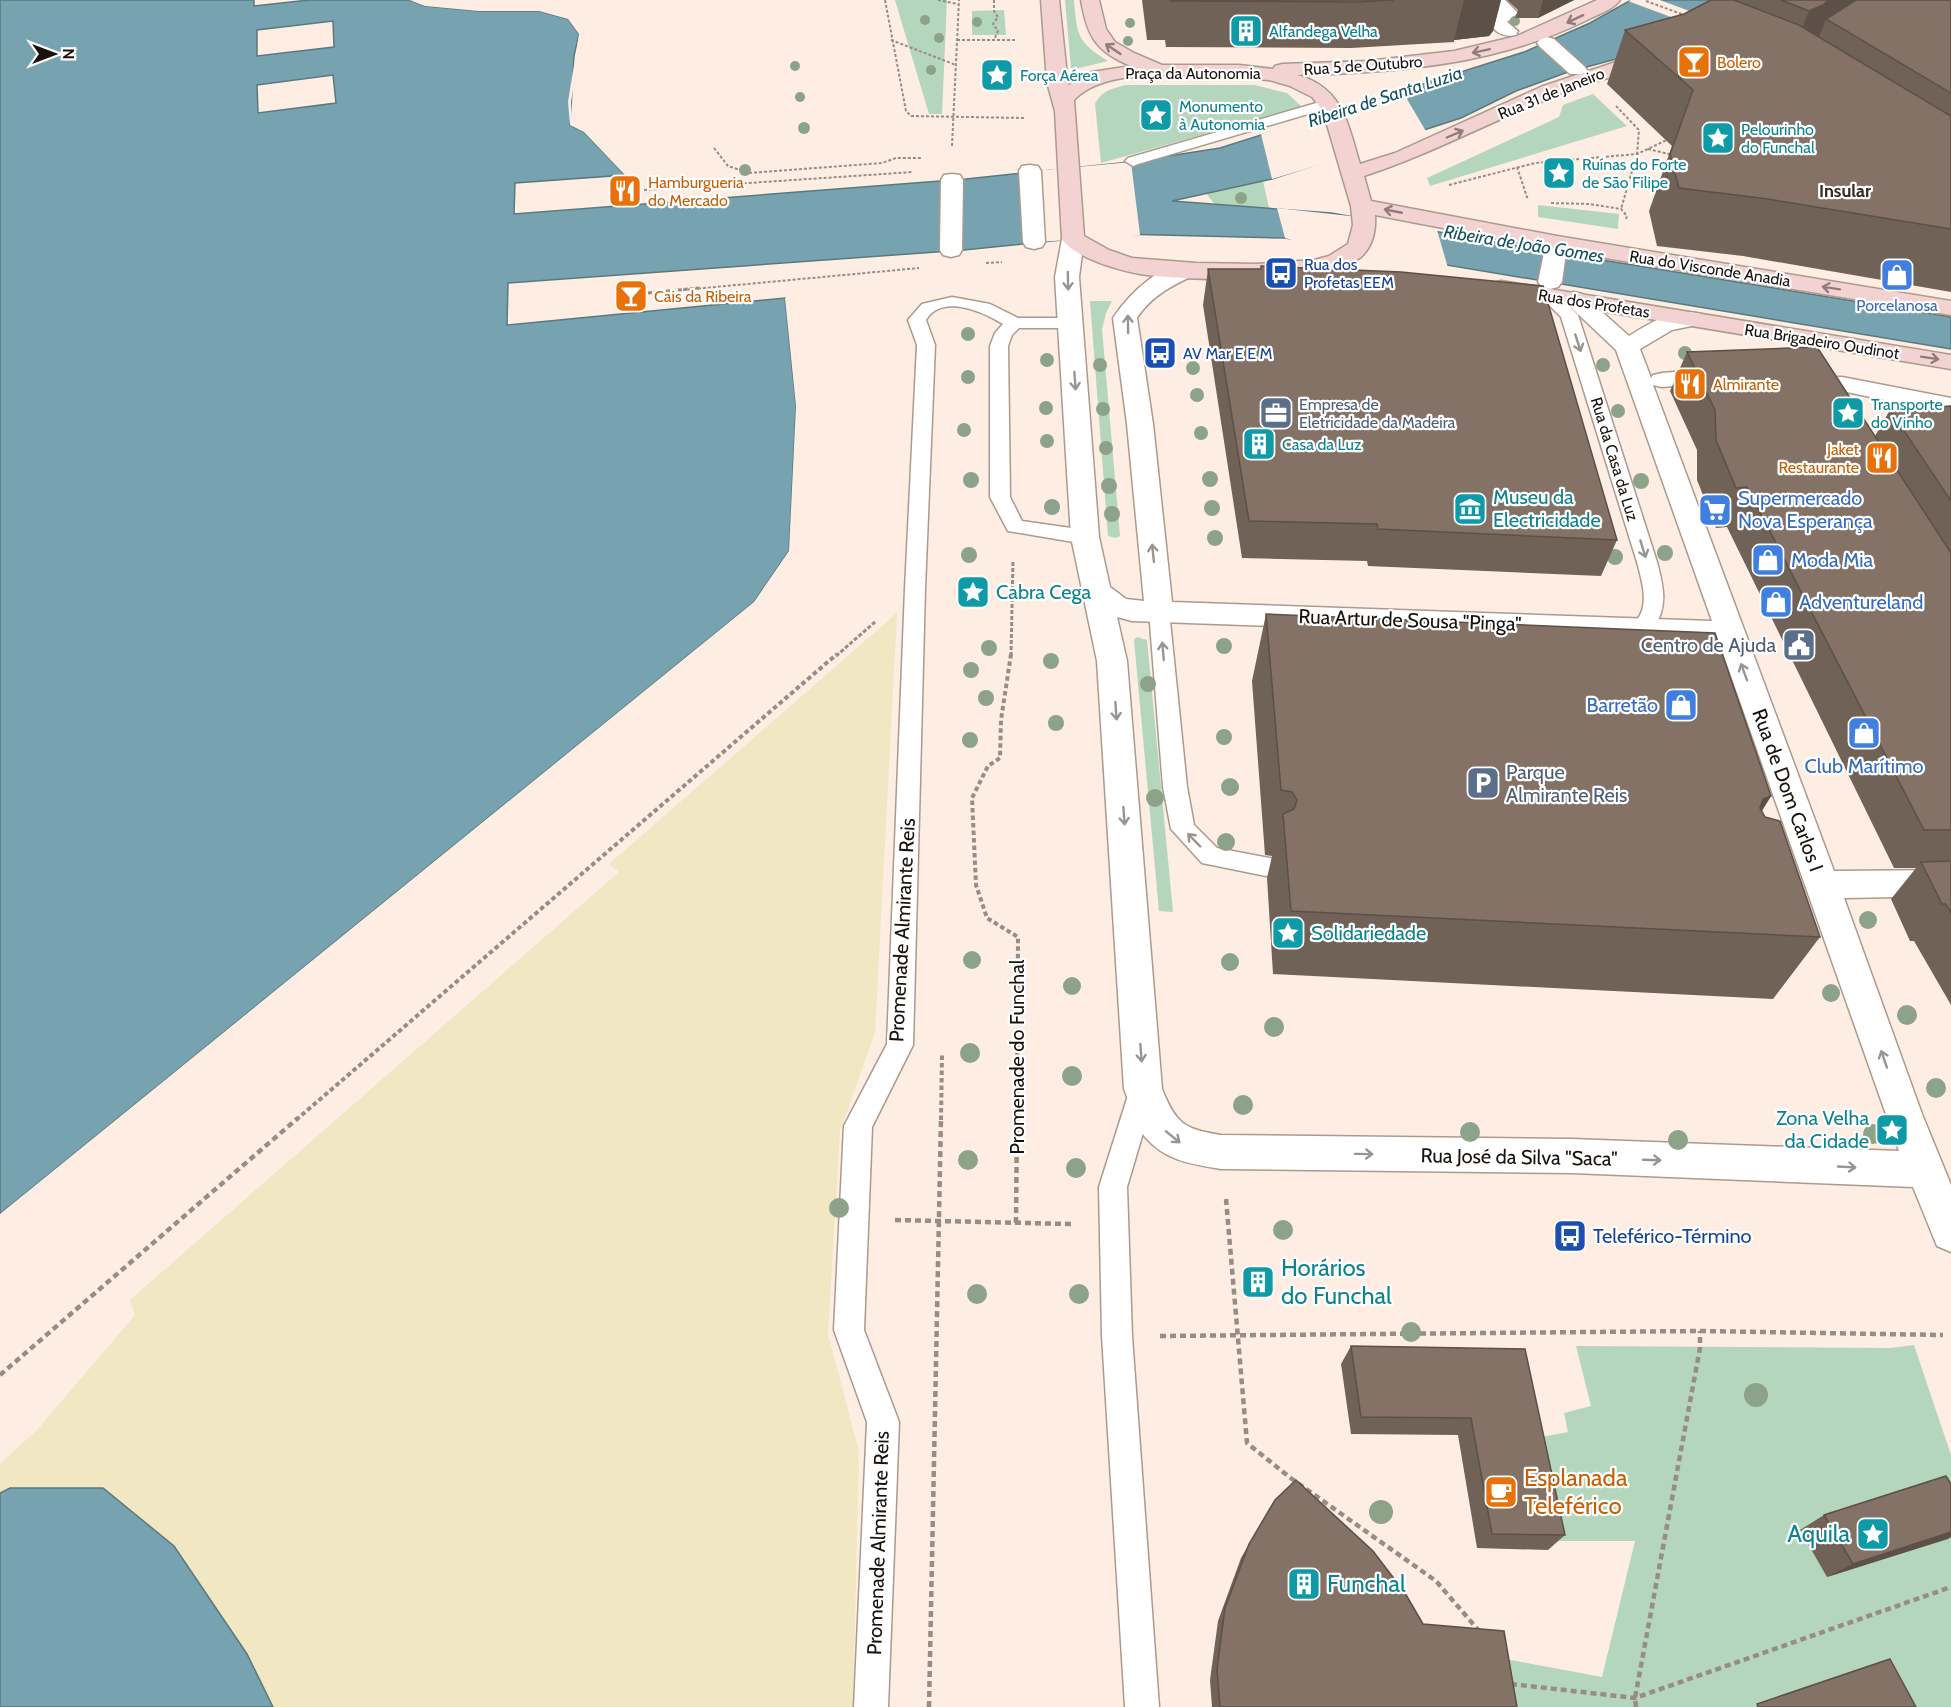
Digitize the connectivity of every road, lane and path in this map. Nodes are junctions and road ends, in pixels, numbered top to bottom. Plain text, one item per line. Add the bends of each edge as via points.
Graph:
1 (885, 0) edge
2 (938, 0) edge
3 (994, 0) edge
4 (1050, 0) edge
5 (1090, 0) edge
6 (1494, 0) edge
7 (1611, 0) edge
8 (959, 2) edge
9 (1650, 3) dead end
10 (1693, 19) edge
11 (1509, 22) dead end
12 (891, 40) junction
13 (957, 40) junction
14 (994, 40) junction
15 (1022, 40) dead end
16 (1547, 43) dead end
17 (1670, 45) edge
18 (956, 65) junction
19 (1577, 70) dead end
20 (1165, 72) junction
21 (1249, 72) junction
22 (1613, 104) dead end
23 (1332, 107) junction
24 (1064, 110) junction
25 (953, 118) junction
26 (1024, 118) dead end
27 (1676, 135) edge
28 (951, 138) dead end
29 (714, 148) dead end
30 (1646, 149) junction
31 (1636, 154) junction
32 (1679, 156) edge
33 (930, 157) dead end
34 (1133, 161) dead end
35 (1350, 164) junction
36 (1517, 167) junction
37 (1030, 171) dead end
38 (917, 172) dead end
39 (952, 180) dead end
40 (1442, 187) dead end
41 (644, 190) dead end
42 (1529, 202) dead end
43 (1548, 203) dead end
44 (1364, 212) junction
45 (1073, 240) junction
46 (1034, 242) dead end
47 (951, 250) dead end
48 (1555, 253) dead end
49 (1004, 262) dead end
50 (982, 263) dead end
51 (927, 267) dead end
52 (1189, 269) junction
53 (1477, 284) edge
54 (1549, 289) junction
55 (648, 293) dead end
56 (1574, 299) junction
57 (1951, 308) edge
58 (1693, 319) junction
59 (1014, 323) junction
60 (1071, 323) junction
61 (1789, 336) junction
62 (1627, 347) junction
63 (1951, 362) edge
64 (1744, 373) edge
65 (1662, 380) dead end
66 (1810, 384) junction
67 (1951, 405) edge
68 (1827, 411) edge
69 (1015, 526) junction
70 (1085, 537) junction
71 (915, 589) junction
72 (1097, 591) junction
73 (1159, 611) junction
74 (1640, 629) junction
75 (1730, 632) junction
76 (1266, 866) dead end
77 (1807, 883) junction
78 (1951, 883) edge
79 (1143, 1089) junction
80 (1926, 1170) junction
81 (1225, 1193) dead end
82 (892, 1220) dead end
83 (1016, 1223) junction
84 (1115, 1224) junction
85 (1951, 1233) edge
86 (1700, 1331) junction
87 (1238, 1334) junction
88 (1943, 1335) dead end
89 (1117, 1336) junction
90 (0, 1375) edge
91 (1951, 1587) edge
92 (1482, 1640) edge
93 (1508, 1684) edge
94 (1635, 1698) junction
95 (871, 1707) edge
96 (1142, 1707) edge
97 (1636, 1707) edge

1 - 12 path
2 - 8 path
3 - 14 path via 998,16 993,24 998,31
4 - 24 main road via 1057,82
20 -> 5 main road via 1119,53 1100,39
6 - 11 street
7 -> 21 main road, Rua 5 de Outubro via 1556,27 1480,51 1387,65
8 - 13 path
9 - 10 path
12 - 18 path
12 - 25 path via 906,111 911,116
13 - 14 path
13 - 18 path
14 - 15 path
16 - 19 street
35 -> 17 main road, Rua 31 de Janeiro via 1402,157 1550,90 1635,62
18 - 25 path
20 - 21 main road, Praça da Autonomia
20 - 24 main road, Praça da Autonomia via 1125,72 1091,78 1064,99
21 - 23 main road, Praça da Autonomia via 1309,85
22 - 31 path via 1639,130
23 - 34 lane
23 - 35 main road
24 - 45 main road
25 - 26 path
25 - 28 path
27 - 30 path
29 - 33 path via 729,168 749,173
30 - 31 path
30 - 32 path
31 - 36 path
31 - 43 path via 1621,209
35 - 44 main road
36 - 40 path
36 - 42 path
37 - 46 street
38 - 41 path
39 - 47 street
44 - 52 main road via 1357,262 1298,268
57 -> 44 main road, Rua do Visconde Anadia
45 - 52 main road via 1094,253 1135,267
45 -> 60 street, Rua José da Silva "Saca" via 1067,277
48 - 54 street
49 - 50 path
51 - 55 path
73 -> 52 street via 1125,318 1137,300 1158,283
53 - 54 main road, Rua dos Profetas
54 - 56 main road, Rua dos Profetas
54 -> 74 lane, Rua da Casa da Luz via 1569,315 1647,562 1654,611
56 - 58 main road, Rua dos Profetas
56 - 62 street, Rua de Dom Carlos I
58 - 61 main road, Rua Brigadeiro Oudinot
58 - 62 street via 1665,324
59 - 60 lane
59 - 69 lane via 999,346 998,466 1000,497
59 - 71 lane, Promenade Almirante Reis via 988,308 950,301 926,309 917,320 926,345
60 -> 70 street, Rua José da Silva "Saca"
61 -> 63 main road, Rua Brigadeiro Oudinot
61 - 66 street
62 - 75 street, Rua de Dom Carlos I
64 - 65 street
66 - 67 street via 1842,384
66 - 68 street
69 - 70 lane
69 - 83 path, Promenade do Funchal via 1012,650 1000,720 1000,758 987,766 972,798 976,885 987,918 1017,937
70 - 72 street, Rua José da Silva "Saca"
71 - 90 path
71 - 95 lane, Promenade Almirante Reis via 900,1045 858,1126 849,1330 883,1422
72 - 73 street, Rua Artur de Sousa "Pinga" via 1116,607
72 -> 79 street, Rua José da Silva "Saca" via 1112,661
73 - 74 street, Rua Artur de Sousa "Pinga"
76 -> 73 lane via 1210,856 1183,829 1175,787
74 - 75 street, Rua Artur de Sousa "Pinga"
77 -> 75 street, Rua de Dom Carlos I
77 - 78 street
80 -> 77 street, Rua de Dom Carlos I
79 -> 80 street, Rua José da Silva "Saca" via 1157,1124 1184,1146 1221,1152 1572,1156
79 - 84 lane via 1113,1187
80 - 85 street, Rua de Dom Carlos I
81 - 87 path
82 - 83 path
83 - 84 path
84 - 89 lane
86 - 87 path
86 - 88 path
86 - 94 path
87 - 89 path
87 - 92 path via 1247,1443 1436,1581 1480,1629
89 - 96 lane
91 - 94 path
93 - 94 path
94 - 97 path

